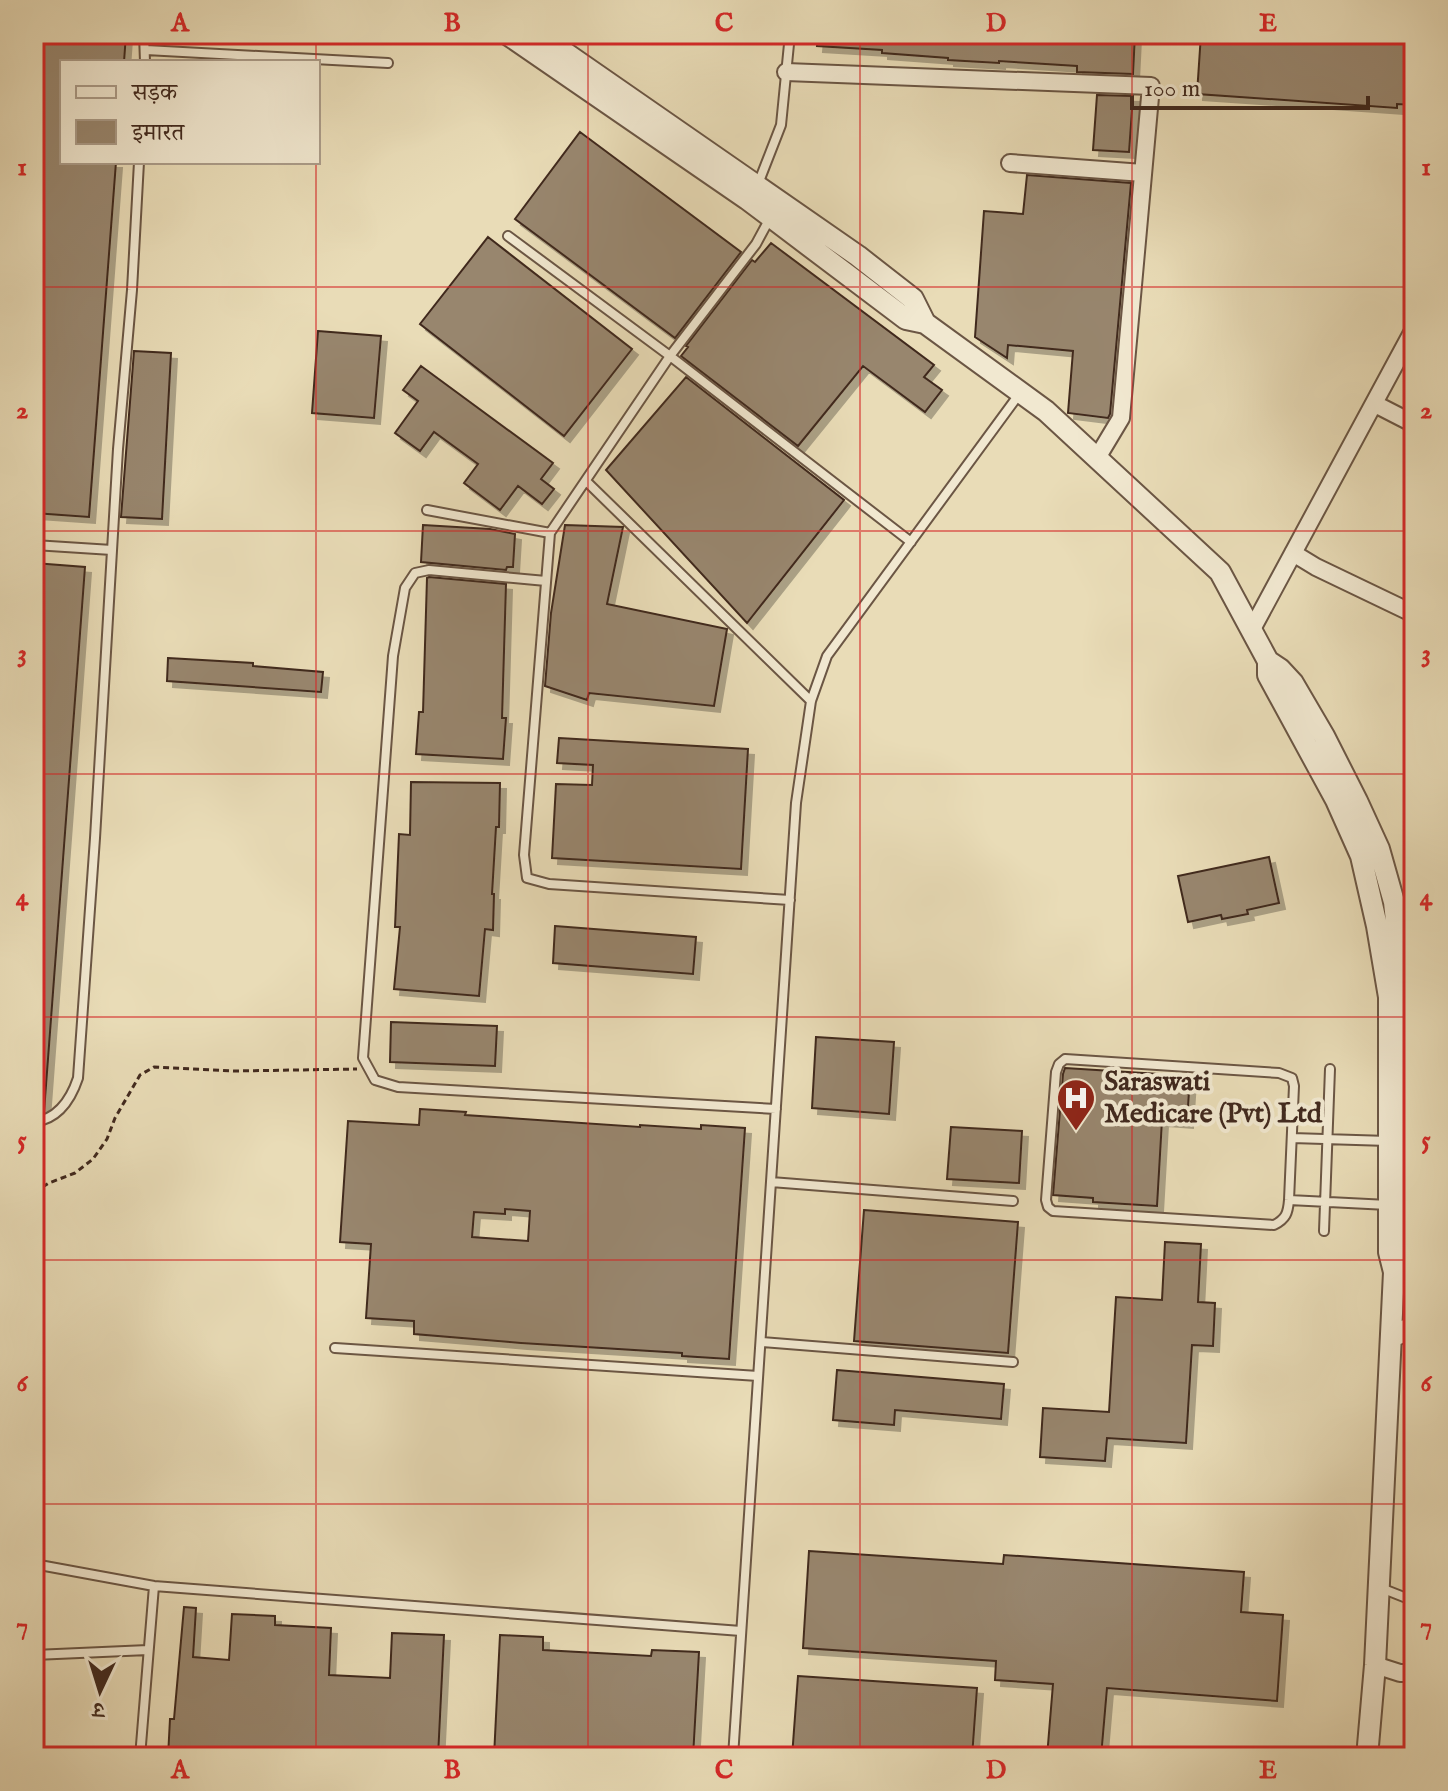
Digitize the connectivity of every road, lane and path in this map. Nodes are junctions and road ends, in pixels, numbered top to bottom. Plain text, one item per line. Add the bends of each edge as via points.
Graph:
1 (144, 34) edge
2 (507, 34) edge
3 (538, 34) edge
4 (790, 34) edge
5 (564, 41) edge
6 (146, 50) junction
7 (145, 60) edge
8 (388, 63) dead end
9 (786, 72) junction
10 (1010, 163) dead end
11 (139, 164) edge
12 (1143, 173) junction
13 (752, 192) junction
14 (770, 218) junction
15 (508, 236) dead end
16 (925, 323) junction
17 (1414, 329) edge
18 (670, 356) junction
19 (1020, 392) junction
20 (1375, 404) junction
21 (1414, 424) edge
22 (1097, 458) junction
23 (586, 481) junction
24 (427, 510) dead end
25 (550, 533) junction
26 (911, 542) junction
27 (34, 545) edge
28 (112, 550) junction
29 (1293, 553) junction
30 (546, 581) junction
31 (1414, 614) edge
32 (1251, 631) junction
33 (1268, 661) junction
34 (811, 701) junction
35 (790, 900) junction
36 (1405, 918) edge
37 (369, 1068) junction
38 (1330, 1069) dead end
39 (776, 1109) junction
40 (34, 1122) edge
41 (1292, 1138) junction
42 (1328, 1139) junction
43 (1388, 1141) junction
44 (771, 1182) junction
45 (34, 1192) edge
46 (1289, 1200) junction
47 (1013, 1201) dead end
48 (1325, 1202) junction
49 (1388, 1205) junction
50 (1324, 1231) dead end
51 (1394, 1272) junction
52 (1414, 1326) edge
53 (1392, 1337) junction
54 (761, 1342) junction
55 (335, 1348) dead end
56 (1013, 1362) dead end
57 (758, 1376) junction
58 (34, 1564) edge
59 (154, 1586) junction
60 (1379, 1587) junction
61 (1414, 1601) edge
62 (741, 1631) junction
63 (148, 1650) junction
64 (34, 1655) edge
65 (1375, 1665) junction
66 (1414, 1673) edge
67 (36, 1730) edge
68 (34, 1749) edge
69 (140, 1757) edge
70 (733, 1757) edge
71 (1367, 1757) edge

1 - 6 lane
2 - 13 street
3 - 5 street
4 - 9 lane
5 - 13 street
6 - 7 lane
6 - 8 lane
9 - 12 street via 1151,86
9 - 13 lane via 781,125
10 - 12 street
11 - 28 lane
12 - 22 street via 1121,418
13 - 14 street
13 - 16 street via 858,256 913,299
14 - 16 street via 906,319
14 - 18 lane
15 - 18 lane
16 - 19 street
17 - 20 street
18 - 23 lane
18 - 26 lane
19 - 22 street
19 - 26 lane
20 - 21 street
20 - 29 street
22 - 32 street via 1220,572
23 - 25 lane
23 - 34 lane
24 - 25 lane
25 - 30 lane
26 - 34 lane via 827,656
27 - 28 lane
28 - 40 lane via 78,1078 56,1113
29 - 31 street
29 - 32 street
30 - 35 lane via 524,855 527,878 549,884
30 - 37 lane via 429,570 415,573 405,588 393,656 363,1058
32 - 33 street
33 - 36 street via 1293,683 1324,736 1379,849 1394,902
33 - 43 street via 1268,675 1361,856 1389,997
34 - 35 lane via 796,803
35 - 39 lane
36 - 51 street via 1407,1166 1404,1244
37 - 39 lane via 375,1080 398,1087
37 - 45 path via 154,1067 140,1075 93,1159
38 - 42 lane
39 - 44 lane
41 - 42 lane
41 - 46 lane
41 - 46 lane via 1294,1086 1287,1075 1065,1059 1056,1072 1046,1200 1053,1211 1274,1225 1288,1212
42 - 43 lane
42 - 48 lane
43 - 49 street
44 - 47 lane
44 - 54 lane
46 - 48 lane
48 - 49 lane
48 - 50 lane
49 - 51 street
51 - 53 street
52 - 53 street
53 - 60 street
54 - 56 lane
54 - 57 lane
55 - 57 lane
57 - 62 lane
58 - 59 lane
59 - 62 lane
59 - 63 lane
60 - 61 lane
60 - 65 street
62 - 70 lane
63 - 64 lane
63 - 69 lane
65 - 66 street
65 - 71 street
67 - 68 lane

